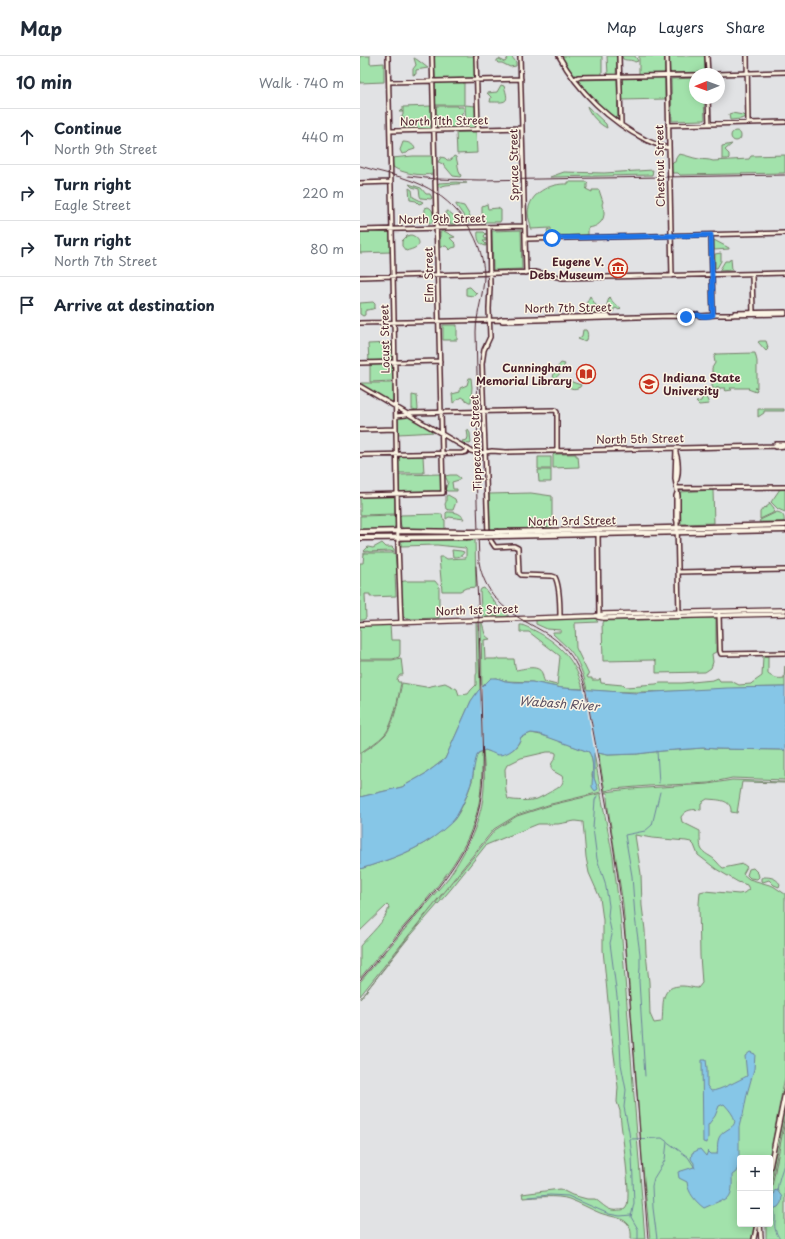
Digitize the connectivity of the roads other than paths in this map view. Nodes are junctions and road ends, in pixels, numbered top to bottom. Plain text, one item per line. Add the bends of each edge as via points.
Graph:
1 (388, 56) edge
2 (432, 56) edge
3 (476, 56) edge
4 (520, 56) edge
5 (559, 56) edge
6 (619, 56) edge
7 (667, 56) edge
8 (707, 56) edge
9 (747, 56) edge
10 (708, 68) edge
11 (785, 72) edge
12 (747, 73) junction
13 (725, 74) edge
14 (667, 75) junction
15 (689, 75) edge
16 (619, 76) junction
17 (521, 79) junction
18 (574, 79) junction
19 (477, 80) junction
20 (433, 81) junction
21 (388, 82) junction
22 (708, 104) edge
23 (785, 122) edge
24 (748, 123) junction
25 (621, 124) junction
26 (709, 124) junction
27 (668, 125) junction
28 (522, 128) junction
29 (434, 130) junction
30 (478, 130) junction
31 (390, 131) junction
32 (669, 148) junction
33 (360, 182) edge
34 (391, 182) junction
35 (525, 226) junction
36 (489, 227) junction
37 (436, 228) junction
38 (392, 229) junction
39 (360, 230) edge
40 (785, 233) edge
41 (711, 235) junction
42 (671, 236) junction
43 (525, 239) junction
44 (526, 273) junction
45 (785, 273) edge
46 (490, 274) junction
47 (752, 274) junction
48 (438, 275) junction
49 (712, 275) junction
50 (393, 276) junction
51 (672, 276) junction
52 (360, 277) edge
53 (785, 313) edge
54 (753, 314) junction
55 (713, 315) junction
56 (489, 320) junction
57 (439, 321) junction
58 (394, 322) junction
59 (360, 323) edge
60 (440, 361) junction
61 (395, 362) junction
62 (360, 363) edge
63 (360, 386) edge
64 (396, 407) junction
65 (484, 411) junction
66 (428, 413) junction
67 (441, 413) junction
68 (408, 414) junction
69 (396, 416) junction
70 (417, 419) junction
71 (396, 429) junction
72 (360, 430) edge
73 (442, 434) junction
74 (785, 445) edge
75 (676, 448) junction
76 (468, 449) junction
77 (557, 450) junction
78 (442, 453) junction
79 (485, 453) junction
80 (397, 454) junction
81 (360, 455) edge
82 (785, 487) edge
83 (677, 488) junction
84 (398, 494) junction
85 (360, 495) edge
86 (785, 524) edge
87 (677, 525) junction
88 (598, 529) junction
89 (785, 530) edge
90 (360, 532) edge
91 (398, 532) junction
92 (678, 533) junction
93 (500, 534) junction
94 (598, 534) junction
95 (466, 535) junction
96 (398, 537) junction
97 (360, 538) edge
98 (785, 570) edge
99 (678, 572) junction
100 (785, 610) edge
101 (719, 613) junction
102 (679, 614) junction
103 (785, 614) edge
104 (598, 616) junction
105 (560, 617) junction
106 (401, 622) junction
107 (360, 624) edge
108 (785, 653) edge
109 (785, 1093) edge
110 (773, 1155) edge
111 (756, 1227) edge
112 (760, 1227) edge
113 (754, 1239) edge
114 (760, 1239) edge

1 - 21 street, Locust Street
2 - 20 street, Elm Street
3 - 19 street
4 - 17 street, Spruce Street
5 - 18 street
6 - 16 street
7 - 14 street, Chestnut Street
8 - 10 street
9 - 12 street
11 - 12 street
12 - 13 street
12 - 24 street
14 - 15 street
14 - 16 street
14 - 27 street, Chestnut Street
16 - 18 street
16 - 25 street
17 - 19 street
17 - 28 street, Spruce Street
18 - 25 street via 597,105
19 - 20 street
19 - 30 street
20 - 21 street
20 - 29 street, Elm Street
21 - 31 street, Locust Street
22 - 26 street
23 - 24 street
24 - 26 street
25 - 32 street via 644,139
26 - 27 street
27 - 32 street, Chestnut Street
28 - 30 street, North 11th Street
28 - 35 street, Spruce Street
29 - 30 street, North 11th Street
29 - 31 street, North 11th Street
29 - 37 street, Elm Street
31 - 34 street, Locust Street
32 - 42 street, Chestnut Street
33 - 34 street
34 - 38 street, Locust Street
35 - 36 street, North 9th Street
35 - 43 street, Spruce Street
36 - 37 street, North 9th Street
36 - 46 street, Tippecanoe Street
37 - 38 street, North 9th Street
37 - 48 street, Elm Street
38 - 39 street, North 9th Street
38 - 50 street, Locust Street
40 - 41 street
41 - 42 street
41 - 49 street
42 - 43 street
42 - 51 street, Chestnut Street
43 - 44 street, Spruce Street
44 - 46 street
44 - 51 street via 538,272 563,278
45 - 47 street
46 - 48 street
46 - 56 street, Tippecanoe Street
47 - 49 street
47 - 54 street
48 - 50 street
48 - 57 street, Elm Street
49 - 51 street
49 - 55 street
50 - 52 street
50 - 58 street, Locust Street
53 - 54 street, North 7th Street
54 - 55 street, North 7th Street
55 - 56 street, North 7th Street
56 - 57 street, North 7th Street
56 - 65 street, Tippecanoe Street via 490,339 482,357
57 - 58 street, North 7th Street
57 - 60 street, Elm Street
58 - 59 street, North 7th Street
58 - 61 street, Locust Street
60 - 61 street
60 - 67 street, Elm Street
61 - 62 street
61 - 64 street, Locust Street
63 - 64 street
64 - 68 street
64 - 69 street, Locust Street
65 - 67 street
65 - 77 street via 554,410 557,412
65 - 79 street, Tippecanoe Street
66 - 67 street
66 - 68 street
66 - 70 street via 420,415
67 - 73 street, Elm Street
68 - 69 street
68 - 70 street
69 - 71 street, Locust Street
70 - 73 street
71 - 72 street
71 - 80 street, Locust Street
73 - 76 street
73 - 78 street, Elm Street
74 - 75 street, North 5th Street
75 - 77 street, North 5th Street
75 - 83 street
76 - 78 street via 464,452
76 - 79 street
77 - 79 street, North 5th Street
78 - 80 street
78 - 84 street, Elm Street via 443,493
79 - 105 street, Tippecanoe Street via 487,529 491,541 495,546 518,548 521,575 556,578
80 - 81 street
80 - 84 street, Locust Street
82 - 83 street
83 - 87 street
84 - 85 street
84 - 91 street, Locust Street
86 - 87 highway, North 3rd Street
87 - 88 highway, North 3rd Street
87 - 92 street
88 - 93 highway, North 3rd Street
88 - 94 street
89 - 92 highway, North 3rd Street
90 - 91 highway, North 3rd Street
91 - 95 highway, North 3rd Street
91 - 96 street, Locust Street
92 - 94 highway, North 3rd Street
92 - 99 street
93 - 94 highway, North 3rd Street
93 - 95 highway, North 3rd Street, bridge
94 - 104 street
95 - 96 highway, North 3rd Street
96 - 97 highway, North 3rd Street
96 - 106 street, Locust Street
98 - 99 street
99 - 102 street
100 - 101 main road, North 1st Street
101 - 102 main road, North 1st Street
101 - 103 main road, North 1st Street
101 - 108 street via 720,653
102 - 104 main road, North 1st Street via 604,618
104 - 105 main road, North 1st Street
105 - 106 main road, North 1st Street
106 - 107 main road, North 1st Street
109 - 110 main road
111 - 113 street
112 - 114 main road

